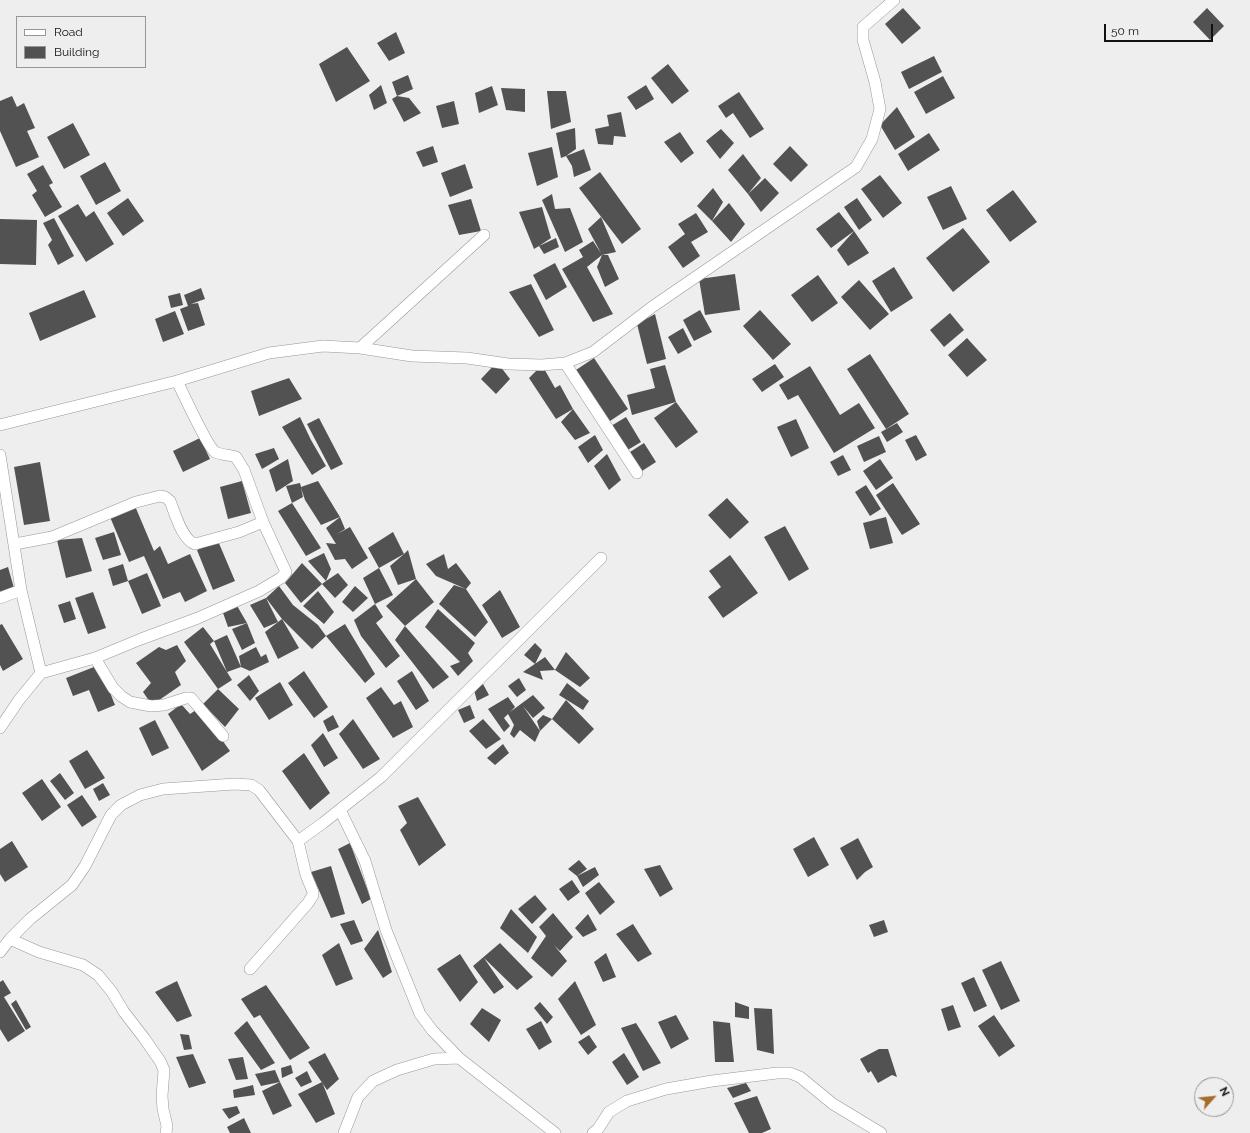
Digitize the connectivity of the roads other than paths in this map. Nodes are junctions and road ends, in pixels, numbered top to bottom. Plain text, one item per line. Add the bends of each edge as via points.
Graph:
1 (894, 0) edge
2 (484, 235) dead end
3 (360, 348) junction
4 (565, 363) junction
5 (177, 381) junction
6 (0, 425) edge
7 (0, 455) edge
8 (637, 473) dead end
9 (263, 522) junction
10 (15, 544) junction
11 (601, 558) dead end
12 (21, 590) junction
13 (0, 598) edge
14 (95, 658) junction
15 (41, 673) junction
16 (0, 728) edge
17 (223, 736) dead end
18 (340, 810) junction
19 (298, 841) junction
20 (10, 939) junction
21 (0, 952) edge
22 (250, 969) dead end
23 (458, 1058) junction
24 (166, 1133) edge
25 (344, 1133) edge
26 (555, 1133) edge
27 (593, 1133) edge
28 (881, 1133) edge

1 - 4 street via 863,26 863,40 880,109 872,139 856,167 652,307 593,352
2 - 3 street
3 - 4 street via 412,356 467,358 508,364
3 - 5 street via 323,346 269,353
4 - 8 street
5 - 6 street
5 - 9 street via 215,452 236,457 244,470
7 - 10 street
9 - 10 street via 239,532 195,544 190,543 185,538 170,501 160,496 136,502 52,537
9 - 14 street via 286,572 281,578 259,591 198,618
10 - 12 street
11 - 18 street via 381,777
12 - 13 street
12 - 15 street
14 - 15 street
14 - 17 street via 113,688 130,702 151,706 191,698
15 - 16 street
18 - 19 street
18 - 23 street via 366,861 386,930 420,1014
19 - 20 street via 266,798 251,785 221,784 163,789 140,795 121,805 111,815 85,866 72,885
19 - 22 street via 313,895
20 - 21 street
20 - 24 street via 40,952 83,965 98,975 112,992 164,1070 162,1096
23 - 25 street via 434,1059 397,1070 373,1081 358,1097
23 - 26 street
27 - 28 street via 609,1112 627,1101 704,1082 777,1073 800,1076 833,1104

